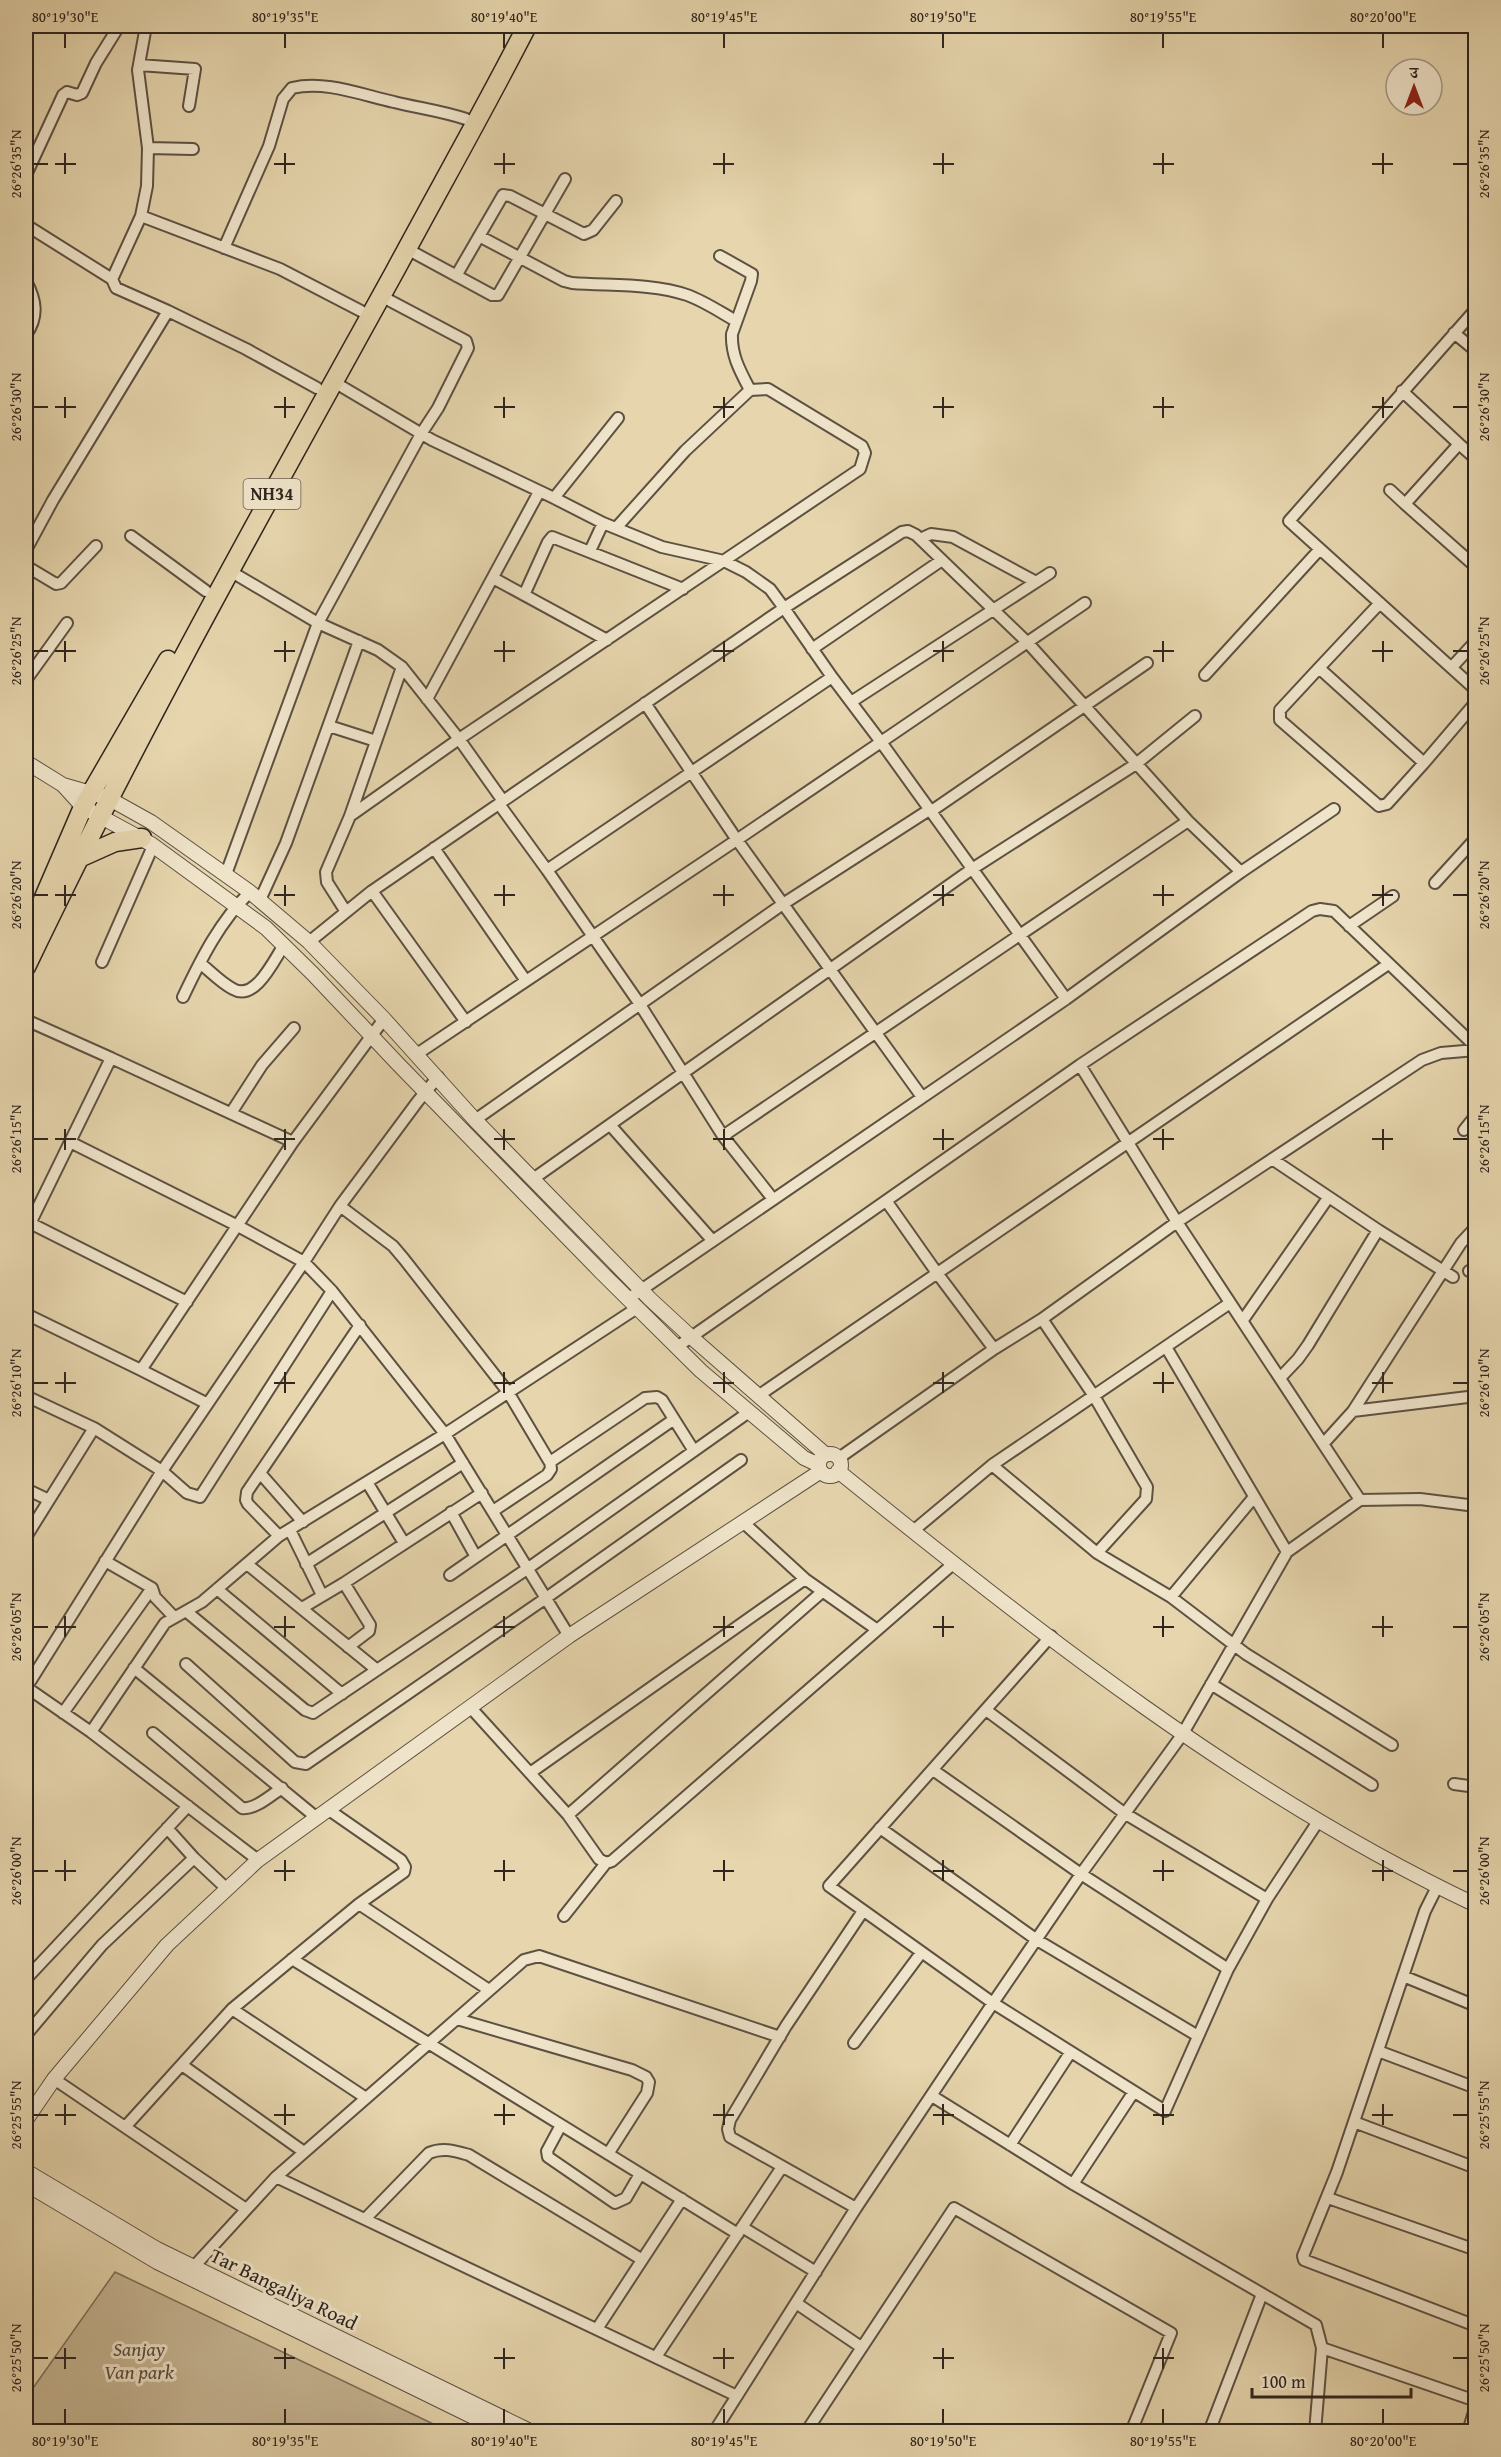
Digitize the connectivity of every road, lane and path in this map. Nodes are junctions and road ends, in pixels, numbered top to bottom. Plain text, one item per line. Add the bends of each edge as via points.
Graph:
1 (119, 26) edge
2 (144, 26) edge
3 (514, 26) edge
4 (527, 26) edge
5 (139, 64) junction
6 (189, 106) dead end
7 (466, 119) junction
8 (148, 148) junction
9 (193, 149) dead end
10 (26, 176) edge
11 (565, 179) dead end
12 (616, 201) dead end
13 (545, 214) junction
14 (141, 216) junction
15 (26, 225) edge
16 (479, 236) junction
17 (225, 248) junction
18 (407, 249) junction
19 (720, 256) dead end
20 (521, 257) junction
21 (456, 276) junction
22 (112, 279) junction
23 (26, 281) edge
24 (381, 296) junction
25 (1476, 309) edge
26 (168, 311) junction
27 (361, 311) junction
28 (736, 321) junction
29 (1454, 333) junction
30 (26, 335) edge
31 (1476, 351) edge
32 (325, 385) junction
33 (750, 390) junction
34 (1402, 392) junction
35 (618, 418) dead end
36 (421, 434) junction
37 (1459, 444) junction
38 (1476, 459) edge
39 (1390, 490) dead end
40 (539, 492) junction
41 (554, 498) junction
42 (1405, 504) junction
43 (603, 523) junction
44 (616, 528) junction
45 (131, 536) dead end
46 (920, 539) junction
47 (96, 546) dead end
48 (1320, 549) junction
49 (26, 550) edge
50 (590, 551) junction
51 (942, 560) junction
52 (724, 561) junction
53 (26, 566) edge
54 (1476, 567) edge
55 (230, 571) junction
56 (1050, 573) dead end
57 (493, 578) junction
58 (1036, 582) junction
59 (683, 589) junction
60 (206, 591) junction
61 (524, 595) junction
62 (1085, 603) dead end
63 (1380, 603) junction
64 (784, 608) junction
65 (993, 609) junction
66 (67, 623) dead end
67 (318, 623) junction
68 (607, 640) junction
69 (359, 641) junction
70 (1476, 641) edge
71 (1028, 642) junction
72 (812, 649) junction
73 (1148, 663) dead end
74 (402, 667) junction
75 (1319, 668) junction
76 (1452, 668) junction
77 (1204, 675) dead end
78 (832, 677) junction
79 (26, 680) edge
80 (1476, 690) edge
81 (427, 699) junction
82 (851, 702) junction
83 (1476, 702) edge
84 (645, 703) junction
85 (1084, 707) junction
86 (1195, 716) dead end
87 (328, 726) junction
88 (459, 739) junction
89 (376, 741) junction
90 (881, 742) junction
91 (26, 762) edge
92 (1424, 763) junction
93 (1136, 764) junction
94 (691, 773) junction
95 (501, 802) junction
96 (95, 803) junction
97 (1334, 809) dead end
98 (929, 811) junction
99 (350, 816) junction
100 (1188, 821) junction
101 (1476, 838) edge
102 (737, 840) junction
103 (147, 842) junction
104 (434, 848) junction
105 (77, 859) junction
106 (972, 869) junction
107 (547, 870) junction
108 (1241, 872) junction
109 (226, 874) junction
110 (1436, 883) dead end
111 (372, 891) junction
112 (255, 896) junction
113 (1393, 896) dead end
114 (783, 904) junction
115 (236, 905) junction
116 (346, 912) junction
117 (1349, 926) junction
118 (1019, 934) junction
119 (593, 936) junction
120 (26, 939) edge
121 (309, 942) junction
122 (284, 945) junction
123 (102, 962) dead end
124 (200, 963) junction
125 (1387, 964) junction
126 (26, 967) edge
127 (832, 969) junction
128 (526, 981) junction
129 (183, 997) dead end
130 (1066, 999) junction
131 (639, 1003) junction
132 (384, 1019) junction
133 (26, 1020) edge
134 (466, 1022) junction
135 (294, 1028) dead end
136 (876, 1032) junction
137 (371, 1035) junction
138 (1476, 1048) edge
139 (417, 1054) junction
140 (111, 1058) junction
141 (1080, 1065) junction
142 (684, 1072) junction
143 (438, 1077) junction
144 (425, 1092) junction
145 (922, 1097) junction
146 (231, 1113) junction
147 (1476, 1115) edge
148 (475, 1120) junction
149 (611, 1126) junction
150 (1464, 1130) dead end
151 (723, 1136) junction
152 (70, 1142) junction
153 (293, 1142) junction
154 (1128, 1143) junction
155 (1272, 1159) junction
156 (533, 1179) junction
157 (1328, 1198) junction
158 (772, 1199) junction
159 (887, 1202) junction
160 (340, 1206) junction
161 (1177, 1222) junction
162 (27, 1225) edge
163 (238, 1226) junction
164 (1476, 1227) edge
165 (1378, 1230) junction
166 (712, 1240) junction
167 (304, 1262) junction
168 (1443, 1270) junction
169 (937, 1273) junction
170 (1454, 1277) dead end
171 (641, 1289) junction
172 (332, 1291) junction
173 (187, 1302) junction
174 (632, 1303) junction
175 (1230, 1303) junction
176 (26, 1314) edge
177 (1042, 1319) junction
178 (1243, 1320) junction
179 (360, 1325) junction
180 (690, 1336) junction
181 (676, 1347) junction
182 (1166, 1347) junction
183 (994, 1349) junction
184 (141, 1370) junction
185 (1280, 1378) junction
186 (508, 1392) junction
187 (26, 1396) edge
188 (758, 1396) junction
189 (1094, 1396) junction
190 (1476, 1396) edge
191 (206, 1404) junction
192 (1353, 1411) junction
193 (749, 1412) junction
194 (673, 1420) junction
195 (94, 1428) junction
196 (445, 1434) junction
197 (1324, 1443) junction
198 (694, 1451) junction
199 (741, 1460) dead end
200 (550, 1461) junction
201 (464, 1463) junction
202 (828, 1464) junction
203 (992, 1465) junction
204 (162, 1471) junction
205 (260, 1473) junction
206 (367, 1482) junction
207 (26, 1489) edge
208 (482, 1493) junction
209 (1254, 1497) junction
210 (47, 1499) junction
211 (1360, 1500) junction
212 (1476, 1506) edge
213 (493, 1511) junction
214 (387, 1512) junction
215 (451, 1512) junction
216 (303, 1522) junction
217 (744, 1523) junction
218 (290, 1530) junction
219 (913, 1531) junction
220 (507, 1535) junction
221 (279, 1536) junction
222 (26, 1537) edge
223 (404, 1543) junction
224 (1287, 1551) junction
225 (1097, 1552) junction
226 (476, 1557) junction
227 (105, 1561) junction
228 (247, 1564) junction
229 (306, 1564) junction
230 (953, 1564) junction
231 (527, 1569) junction
232 (450, 1575) dead end
233 (805, 1579) junction
234 (344, 1583) junction
235 (152, 1588) junction
236 (217, 1589) junction
237 (822, 1592) junction
238 (322, 1595) junction
239 (1171, 1597) junction
240 (546, 1598) junction
241 (302, 1608) junction
242 (187, 1612) junction
243 (174, 1617) junction
244 (876, 1629) junction
245 (569, 1636) junction
246 (1051, 1636) junction
247 (1234, 1644) junction
248 (348, 1647) junction
249 (186, 1664) dead end
250 (134, 1668) junction
251 (377, 1670) junction
252 (1211, 1684) junction
253 (26, 1688) edge
254 (342, 1694) junction
255 (471, 1708) junction
256 (986, 1710) junction
257 (63, 1713) junction
258 (91, 1732) junction
259 (153, 1733) dead end
260 (1182, 1735) junction
261 (1392, 1745) dead end
262 (933, 1770) junction
263 (530, 1773) junction
264 (1454, 1784) dead end
265 (1372, 1785) dead end
266 (1476, 1787) edge
267 (282, 1788) junction
268 (188, 1806) junction
269 (1124, 1813) junction
270 (323, 1814) junction
271 (568, 1815) junction
272 (1319, 1820) junction
273 (167, 1828) junction
274 (880, 1828) junction
275 (194, 1858) junction
276 (258, 1860) junction
277 (606, 1863) junction
278 (1081, 1874) junction
279 (1437, 1887) junction
280 (227, 1889) junction
281 (1267, 1899) junction
282 (359, 1904) junction
283 (1476, 1905) edge
284 (863, 1911) junction
285 (564, 1916) dead end
286 (1037, 1940) junction
287 (921, 1953) junction
288 (292, 1959) junction
289 (1228, 1969) junction
290 (1403, 1976) junction
291 (26, 1979) edge
292 (489, 1990) junction
293 (993, 2003) junction
294 (1476, 2006) edge
295 (232, 2009) junction
296 (457, 2019) junction
297 (26, 2035) edge
298 (1198, 2036) junction
299 (780, 2037) junction
300 (854, 2043) dead end
301 (428, 2044) junction
302 (1378, 2051) junction
303 (1070, 2054) junction
304 (182, 2065) junction
305 (54, 2079) junction
306 (1476, 2088) edge
307 (1133, 2093) junction
308 (933, 2096) junction
309 (366, 2098) junction
310 (26, 2120) edge
311 (1354, 2122) junction
312 (126, 2126) junction
313 (561, 2126) junction
314 (1010, 2145) junction
315 (304, 2152) junction
316 (608, 2154) junction
317 (782, 2167) junction
318 (1476, 2168) edge
319 (26, 2171) edge
320 (640, 2174) junction
321 (276, 2177) junction
322 (26, 2184) edge
323 (1072, 2184) junction
324 (1328, 2198) junction
325 (682, 2199) junction
326 (856, 2208) junction
327 (246, 2209) junction
328 (365, 2219) junction
329 (740, 2230) junction
330 (1476, 2250) edge
331 (641, 2259) junction
332 (189, 2272) junction
333 (816, 2272) junction
334 (1262, 2294) junction
335 (796, 2303) junction
336 (1476, 2326) edge
337 (597, 2329) junction
338 (861, 2347) junction
339 (1322, 2348) junction
340 (657, 2357) junction
341 (434, 2391) junction
342 (737, 2396) junction
343 (1476, 2403) edge
344 (504, 2432) edge
345 (532, 2432) edge
346 (714, 2432) edge
347 (806, 2432) edge
348 (1131, 2432) edge
349 (1209, 2432) edge
350 (1315, 2432) edge
351 (1468, 2432) edge

1 - 10 street via 82,93 63,95
2 - 5 street
3 - 7 highway, NH34
4 - 18 highway, NH34
5 - 6 street via 193,68
5 - 8 street
7 - 17 street via 315,85 292,88 282,99 269,146
7 - 27 highway, NH34
8 - 9 street
8 - 14 street
11 - 13 street
12 - 13 street via 584,234
13 - 16 street via 503,195
13 - 20 street
14 - 17 street
14 - 22 street
15 - 22 street
16 - 20 street
16 - 21 street
17 - 27 street via 280,269
18 - 21 street
18 - 24 highway, NH34
19 - 28 street via 752,274
20 - 21 street via 498,295
20 - 28 street via 572,284 664,290 688,296
22 - 26 street via 116,288
23 - 30 street via 35,310
24 - 32 highway, NH34
24 - 36 street via 469,345
25 - 29 street
26 - 32 street
26 - 49 street
27 - 32 highway, NH34
28 - 33 street via 732,349
29 - 31 street
29 - 34 street
32 - 36 street
32 - 55 highway, NH34
32 - 60 highway, NH34
33 - 44 street via 685,451
33 - 52 street via 768,389 861,446 866,453 860,469
34 - 37 street
34 - 48 street via 1290,518 1290,524
35 - 41 street
36 - 40 street
36 - 67 street
37 - 38 street
37 - 42 street
39 - 42 street
40 - 41 street
40 - 57 street
41 - 43 street
42 - 54 street
43 - 44 street
43 - 50 street
44 - 52 street via 662,547
45 - 60 street
46 - 51 street
46 - 58 street via 931,534 953,537
46 - 64 street via 908,531 902,532
47 - 53 street via 61,583 56,584
48 - 63 street
48 - 77 street
50 - 59 street
50 - 61 street via 552,537
51 - 65 street
51 - 72 street
52 - 59 street
52 - 64 street via 770,590
55 - 67 street
55 - 96 highway, NH34
56 - 58 street
57 - 61 street
57 - 81 street
58 - 65 street
59 - 68 street
60 - 96 highway, NH34
61 - 68 street
62 - 71 street
63 - 75 street
63 - 76 street
64 - 72 street
64 - 84 street
65 - 71 street
65 - 82 street
66 - 79 street
67 - 69 street
67 - 109 street
68 - 88 street
69 - 74 street
69 - 87 street
70 - 76 street
71 - 85 street
71 - 90 street
72 - 78 street
73 - 85 street
74 - 81 street
74 - 89 street
75 - 92 street
75 - 92 street via 1280,710 1280,720 1379,806 1387,804
76 - 80 street
78 - 82 street
78 - 94 street
81 - 88 street
82 - 90 street
83 - 92 street
84 - 94 street
84 - 95 street
85 - 93 street
85 - 98 street
86 - 93 street
87 - 89 street
87 - 112 street via 273,873
88 - 95 street
88 - 99 street
89 - 99 street
90 - 98 street
90 - 102 street
91 - 96 street
93 - 100 street
93 - 106 street
94 - 102 street
94 - 107 street
95 - 104 street
95 - 107 street
96 - 103 street
96 - 105 highway, NH34
96 - 109 street via 150,822
96 - 120 highway, NH34
97 - 108 street
98 - 106 street
98 - 114 street
99 - 116 street via 326,872 327,882
100 - 108 street
100 - 118 street
101 - 110 street
102 - 114 street
102 - 119 street
103 - 105 highway via 115,842
103 - 115 street
103 - 123 street
104 - 111 street
104 - 128 street
105 - 126 highway, NH34
106 - 118 street
106 - 127 street
107 - 119 street
108 - 130 street
109 - 112 street
111 - 116 street
111 - 134 street
112 - 115 street
112 - 121 street
113 - 117 street
114 - 127 street
114 - 131 street
115 - 122 street
115 - 124 street
116 - 121 street
117 - 125 street
117 - 141 street via 1334,911 1312,911
118 - 130 street
118 - 136 street
119 - 128 street
119 - 131 street
121 - 132 street
122 - 124 street via 257,986 244,992 234,990
122 - 137 street
124 - 129 street
125 - 138 street
125 - 154 street
127 - 136 street
127 - 142 street
128 - 134 street
130 - 145 street
131 - 142 street
131 - 148 street
132 - 137 street
132 - 139 street
133 - 140 street
134 - 139 street
135 - 146 street via 262,1065
136 - 145 street
136 - 151 street
137 - 144 street
137 - 153 street
138 - 155 street via 1422,1060
139 - 143 street
140 - 146 street
140 - 152 street
141 - 154 street
141 - 159 street
142 - 149 street
142 - 151 street
143 - 144 street
143 - 148 street
144 - 160 street
144 - 174 street
145 - 158 street
146 - 153 street
147 - 150 street
148 - 156 street
149 - 156 street
149 - 166 street
151 - 158 street
152 - 162 street
152 - 163 street
153 - 163 street
154 - 161 street
154 - 169 street
155 - 157 street
155 - 161 street
156 - 171 street
157 - 165 street
157 - 178 street
158 - 166 street
159 - 169 street
159 - 180 street
160 - 167 street
160 - 186 street via 393,1246
161 - 175 street
161 - 177 street
162 - 173 street
163 - 167 street
163 - 173 street
164 - 168 street
165 - 168 street
165 - 185 street via 1308,1345
166 - 171 street
167 - 172 street
167 - 191 street
168 - 170 street
168 - 192 street
169 - 183 street
169 - 188 street
171 - 174 street
171 - 180 street
172 - 179 street
172 - 204 street via 200,1497 187,1493
173 - 184 street
174 - 181 street
174 - 186 street
175 - 178 street
175 - 182 street
176 - 184 street
177 - 183 street
177 - 189 street
178 - 185 street
179 - 196 street
179 - 205 street
180 - 181 street
180 - 188 street
181 - 193 street
182 - 189 street
182 - 209 street
183 - 202 street
184 - 191 street
185 - 197 street
186 - 196 street
186 - 200 street
187 - 195 street
188 - 202 street
189 - 203 street
189 - 225 street via 1148,1493
190 - 192 street
191 - 204 street
192 - 197 street
193 - 198 street
193 - 202 street via 804,1458
194 - 198 street
194 - 200 street via 662,1400 645,1398
194 - 220 street
195 - 204 street
195 - 210 street
196 - 201 street
196 - 206 street
197 - 211 street
198 - 231 street
199 - 240 street
200 - 213 street via 547,1475
201 - 208 street
201 - 214 street
202 - 217 street
202 - 219 street
203 - 219 street
203 - 225 street
204 - 227 street
205 - 216 street
205 - 221 street via 246,1500
206 - 214 street
206 - 216 street
207 - 210 street
208 - 213 street
208 - 215 street
209 - 224 street
209 - 239 street
210 - 222 street
211 - 212 street via 1420,1499
211 - 224 street
213 - 220 street
214 - 223 street
214 - 229 street
215 - 223 street
215 - 226 street
216 - 218 street
217 - 233 street
217 - 245 street
218 - 221 street
218 - 229 street
219 - 230 street
220 - 226 street
220 - 231 street
221 - 228 street
223 - 234 street
224 - 247 street
225 - 239 street
226 - 232 street
227 - 235 street
227 - 253 street
228 - 236 street
228 - 241 street
229 - 238 street
230 - 244 street
230 - 246 street
231 - 240 street
231 - 251 street
233 - 237 street
233 - 263 street
234 - 238 street
234 - 248 street via 370,1625
235 - 243 street via 155,1597
235 - 257 street
236 - 242 street
236 - 254 street
237 - 244 street
237 - 271 street
238 - 241 street
239 - 247 street
240 - 245 street
240 - 249 street via 306,1764 294,1762
241 - 248 street
242 - 243 street
242 - 254 street via 308,1712
243 - 250 street via 165,1623
244 - 277 street
245 - 255 street
246 - 256 street
246 - 260 street
247 - 252 street
247 - 261 street
248 - 251 street
250 - 258 street
250 - 267 street
251 - 254 street
252 - 260 street
252 - 265 street
253 - 257 street
255 - 263 street
255 - 270 street
256 - 262 street
256 - 269 street
257 - 258 street
258 - 268 street
259 - 267 street via 242,1808 247,1809
260 - 269 street
260 - 272 street
262 - 274 street
262 - 278 street
263 - 271 street
264 - 266 street
267 - 270 street
268 - 273 street
268 - 276 street
269 - 278 street
269 - 281 street
270 - 276 street
270 - 282 street via 401,1860 405,1867 404,1872
271 - 277 street via 599,1859
272 - 279 street
272 - 281 street
273 - 275 street
273 - 291 street
274 - 284 street via 829,1886
274 - 286 street
275 - 280 street
275 - 297 street via 102,1945
276 - 280 street
277 - 285 street
278 - 286 street
278 - 289 street
279 - 283 street
279 - 290 street
280 - 305 street via 167,1945
281 - 289 street
282 - 288 street
282 - 292 street
284 - 287 street
284 - 299 street
286 - 293 street
286 - 298 street
287 - 293 street
287 - 300 street
288 - 295 street
288 - 301 street
289 - 298 street
290 - 294 street
290 - 302 street
292 - 296 street
292 - 299 street via 524,1960 539,1956
293 - 303 street
293 - 308 street
295 - 304 street
295 - 309 street
296 - 301 street
296 - 316 street via 646,2077 646,2093
298 - 307 street via 1165,2111
299 - 317 street via 728,2129 730,2137
301 - 309 street
301 - 313 street
302 - 306 street
302 - 311 street
303 - 307 street
303 - 314 street
304 - 312 street
304 - 315 street
305 - 310 street
305 - 312 street
307 - 323 street
308 - 314 street
308 - 326 street
309 - 315 street
311 - 318 street
311 - 324 street
312 - 327 street
313 - 316 street
313 - 320 street via 547,2151 548,2157 615,2203 626,2198
314 - 323 street
315 - 321 street
316 - 320 street
317 - 326 street
317 - 329 street
319 - 332 street, Tar Bangaliya Road
320 - 325 street
321 - 327 street
321 - 328 street
322 - 332 street, Tar Bangaliya Road via 106,2234
323 - 334 street
324 - 330 street
324 - 336 street via 1303,2254 1304,2260
325 - 329 street
325 - 331 street
326 - 333 street
327 - 332 street
328 - 331 street via 429,2153 449,2149 469,2155
328 - 337 street
329 - 333 street
329 - 340 street
331 - 337 street
332 - 341 street, Tar Bangaliya Road
333 - 335 street
334 - 339 street via 1316,2325
334 - 349 street
335 - 338 street
335 - 342 street
337 - 340 street
338 - 347 street
338 - 348 street via 954,2208 1171,2333
339 - 343 street
339 - 350 street
340 - 342 street
341 - 344 street, Tar Bangaliya Road
341 - 345 street
342 - 346 street
343 - 351 street

